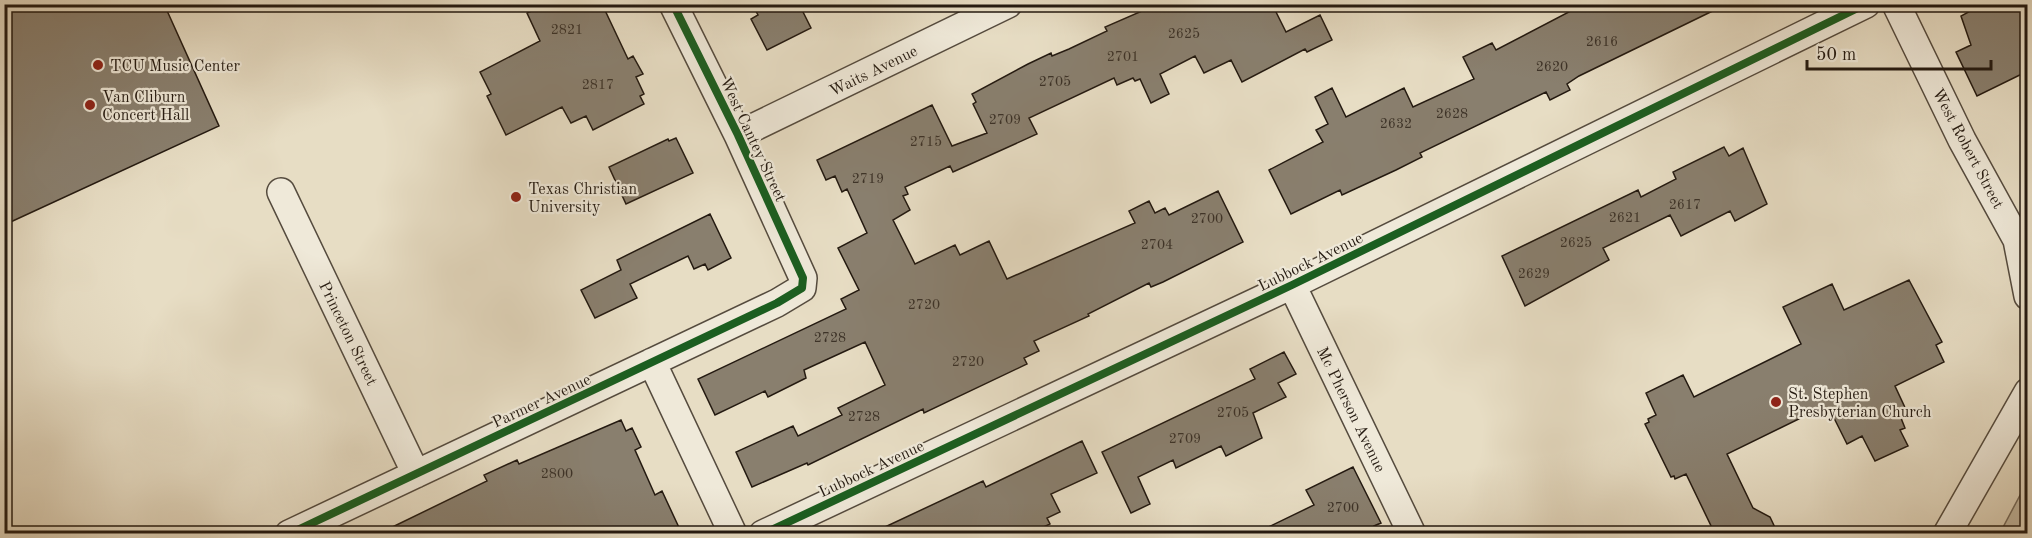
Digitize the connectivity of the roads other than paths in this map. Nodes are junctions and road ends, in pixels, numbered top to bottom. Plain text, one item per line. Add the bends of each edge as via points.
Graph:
1 (674, 4) edge
2 (1008, 4) edge
3 (1866, 4) edge
4 (1896, 4) edge
5 (738, 135) junction
6 (281, 192) dead end
7 (2022, 241) edge
8 (1292, 285) junction
9 (802, 288) joint
10 (2028, 296) edge
11 (652, 362) junction
12 (2028, 393) edge
13 (416, 474) junction
14 (289, 534) edge
15 (733, 534) edge
16 (763, 534) edge
17 (1412, 534) edge
18 (1947, 534) edge

1 - 5 street, West Cantey Street
2 - 5 street, Waits Avenue
3 - 8 street, Lubbock Avenue
4 - 7 street, West Robert Street via 1962,140
5 - 9 street, West Cantey Street via 803,278
6 - 13 street, Princeton Street
7 - 10 street, West Robert Street
8 - 16 street, Lubbock Avenue
8 - 17 street, Mc Pherson Avenue
9 - 11 street, Parmer Avenue
11 - 13 street, Parmer Avenue
11 - 15 street
12 - 18 street
13 - 14 street, Parmer Avenue

